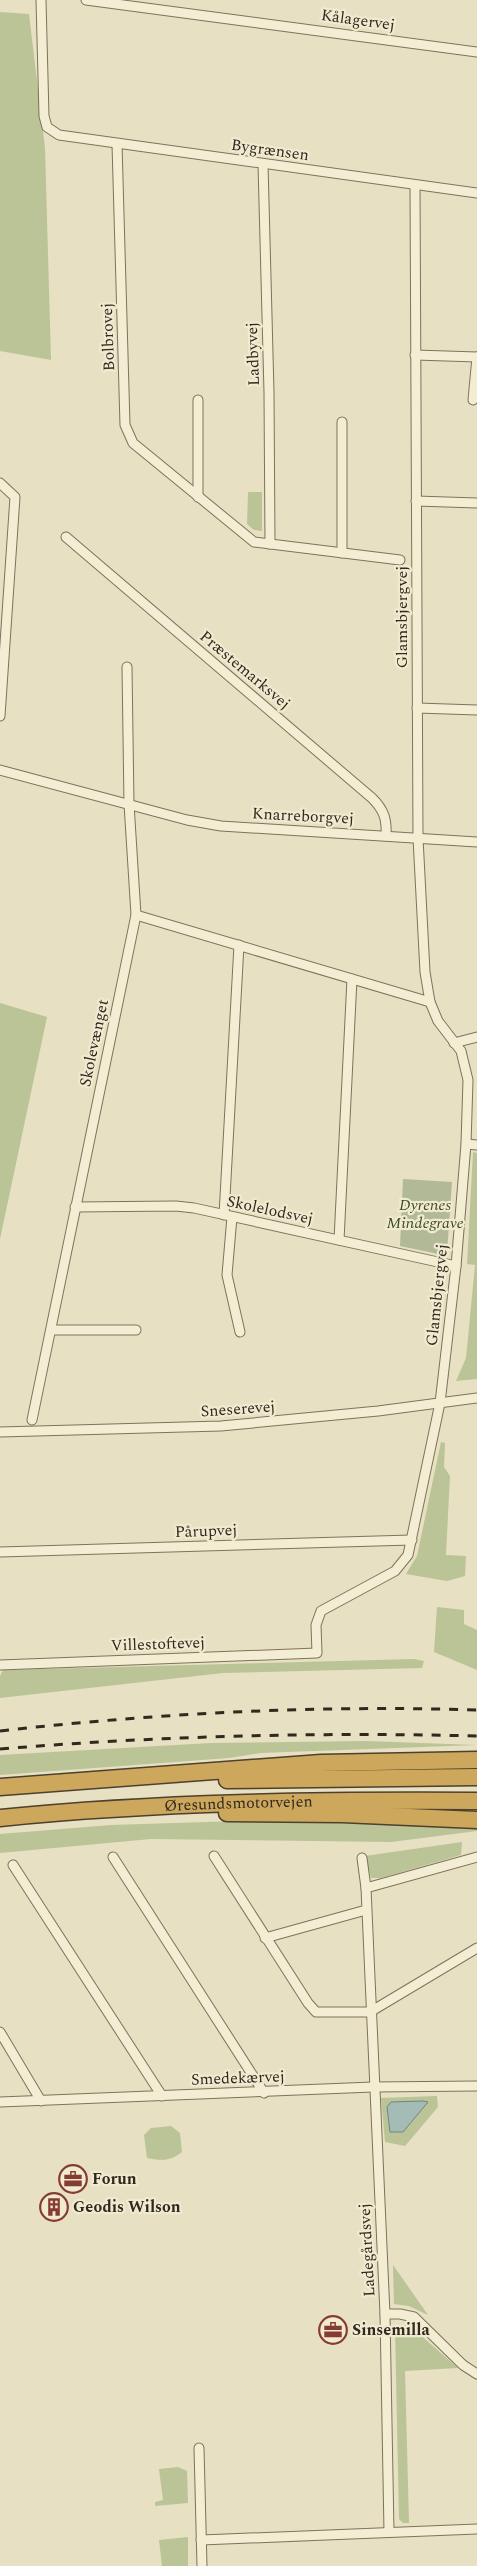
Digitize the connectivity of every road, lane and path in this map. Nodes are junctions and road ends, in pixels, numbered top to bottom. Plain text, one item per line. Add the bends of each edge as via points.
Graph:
1 (41, 0) edge
2 (86, 0) edge
3 (477, 52) edge
4 (117, 144) junction
5 (263, 164) junction
6 (415, 185) junction
7 (477, 193) edge
8 (415, 355) junction
9 (477, 357) edge
10 (198, 400) dead end
11 (473, 400) dead end
12 (342, 422) dead end
13 (0, 483) edge
14 (198, 497) junction
15 (416, 501) junction
16 (477, 503) edge
17 (66, 537) dead end
18 (270, 544) junction
19 (342, 553) junction
20 (400, 560) dead end
21 (127, 667) dead end
22 (417, 708) junction
23 (477, 710) edge
24 (0, 716) edge
25 (0, 770) edge
26 (129, 804) junction
27 (386, 836) junction
28 (418, 838) junction
29 (477, 842) edge
30 (136, 915) junction
31 (239, 946) junction
32 (352, 979) junction
33 (430, 1002) junction
34 (477, 1037) edge
35 (454, 1043) junction
36 (466, 1144) junction
37 (477, 1145) edge
38 (75, 1207) junction
39 (228, 1216) junction
40 (339, 1240) junction
41 (456, 1266) junction
42 (51, 1330) junction
43 (136, 1330) dead end
44 (240, 1332) dead end
45 (477, 1398) edge
46 (440, 1403) junction
47 (32, 1420) dead end
48 (0, 1432) edge
49 (412, 1540) junction
50 (0, 1552) edge
51 (317, 1653) joint
52 (0, 1664) edge
53 (477, 1760) edge
54 (477, 1777) edge
55 (0, 1787) edge
56 (0, 1795) edge
57 (477, 1801) edge
58 (0, 1818) edge
59 (477, 1820) edge
60 (0, 1826) edge
61 (214, 1856) dead end
62 (113, 1857) dead end
63 (477, 1857) edge
64 (362, 1858) dead end
65 (13, 1865) dead end
66 (366, 1888) junction
67 (366, 1910) junction
68 (265, 1938) junction
69 (477, 1948) edge
70 (370, 2012) junction
71 (0, 2032) edge
72 (477, 2086) edge
73 (374, 2087) junction
74 (264, 2093) junction
75 (162, 2096) junction
76 (41, 2101) junction
77 (0, 2102) edge
78 (385, 2314) junction
79 (477, 2374) edge
80 (200, 2448) dead end
81 (477, 2530) edge
82 (390, 2532) junction
83 (201, 2540) junction
84 (202, 2566) edge

1 - 4 street, Bygrænsen via 44,116 48,126 59,135
2 - 3 street, Kålagervej
4 - 5 street, Bygrænsen
4 - 14 street, Bolbrovej via 125,425 133,443
5 - 6 street, Bygrænsen
5 - 18 street, Ladbyvej via 270,392
6 - 7 street, Bygrænsen
6 - 8 street, Glamsbjergvej
8 - 9 street
8 - 15 street, Glamsbjergvej
9 - 11 street
10 - 14 street
12 - 19 street
13 - 24 street via 15,497
14 - 18 street, Bolbrovej via 254,542
15 - 16 street
15 - 22 street, Glamsbjergvej
17 - 27 street, Præstemarksvej via 372,798 382,809
18 - 19 street, Bolbrovej
19 - 20 street, Bolbrovej
21 - 26 street, Skolevænget
22 - 23 street
22 - 28 street, Glamsbjergvej
25 - 26 street, Knarreborgvej
26 - 27 street, Knarreborgvej via 221,826
26 - 30 street, Skolevænget
27 - 28 street, Knarreborgvej
28 - 29 street, Knarreborgvej
28 - 33 street, Glamsbjergvej via 425,972
30 - 31 street
30 - 38 street, Skolevænget
31 - 32 street
31 - 39 street
32 - 33 street
32 - 40 street
33 - 35 street, Glamsbjergvej via 438,1021
34 - 35 street
35 - 36 street, Glamsbjergvej via 461,1051 468,1080
36 - 37 street
36 - 41 street, Glamsbjergvej
38 - 39 street, Skolelodsvej via 176,1206
38 - 42 street, Skolevænget
39 - 40 street, Skolelodsvej
39 - 44 street via 227,1275
40 - 41 street, Skolelodsvej
41 - 46 street, Glamsbjergvej
42 - 43 street
42 - 47 street, Skolevænget
45 - 46 street, Sneserevej
46 - 48 street, Sneserevej via 221,1426
46 - 49 street, Glamsbjergvej
49 - 50 street, Pårupvej
49 - 51 street, Glamsbjergvej via 408,1555 395,1571 321,1611 316,1625
51 - 52 street, Villestoftevej
53 - 55 highway via 321,1763
54 - 56 highway, Øresundsmotorvejen via 221,1780
57 - 58 highway, Øresundsmotorvejen via 291,1800 137,1806
59 - 60 highway via 342,1814 205,1813
61 - 68 street
62 - 74 street
63 - 66 street
64 - 66 street, Ladegårdsvej
65 - 75 street
66 - 67 street, Ladegårdsvej
67 - 68 street
67 - 70 street, Ladegårdsvej
68 - 70 street via 316,2012
69 - 70 street
70 - 73 street, Ladegårdsvej
71 - 76 street
72 - 73 street, Smedekærvej
73 - 74 street, Smedekærvej
73 - 78 street, Ladegårdsvej
74 - 75 street, Smedekærvej
75 - 76 street, Smedekærvej
76 - 77 street, Smedekærvej
78 - 79 street via 414,2317 463,2365
78 - 82 street, Ladegårdsvej
80 - 83 street
81 - 82 street
82 - 83 street
83 - 84 street

